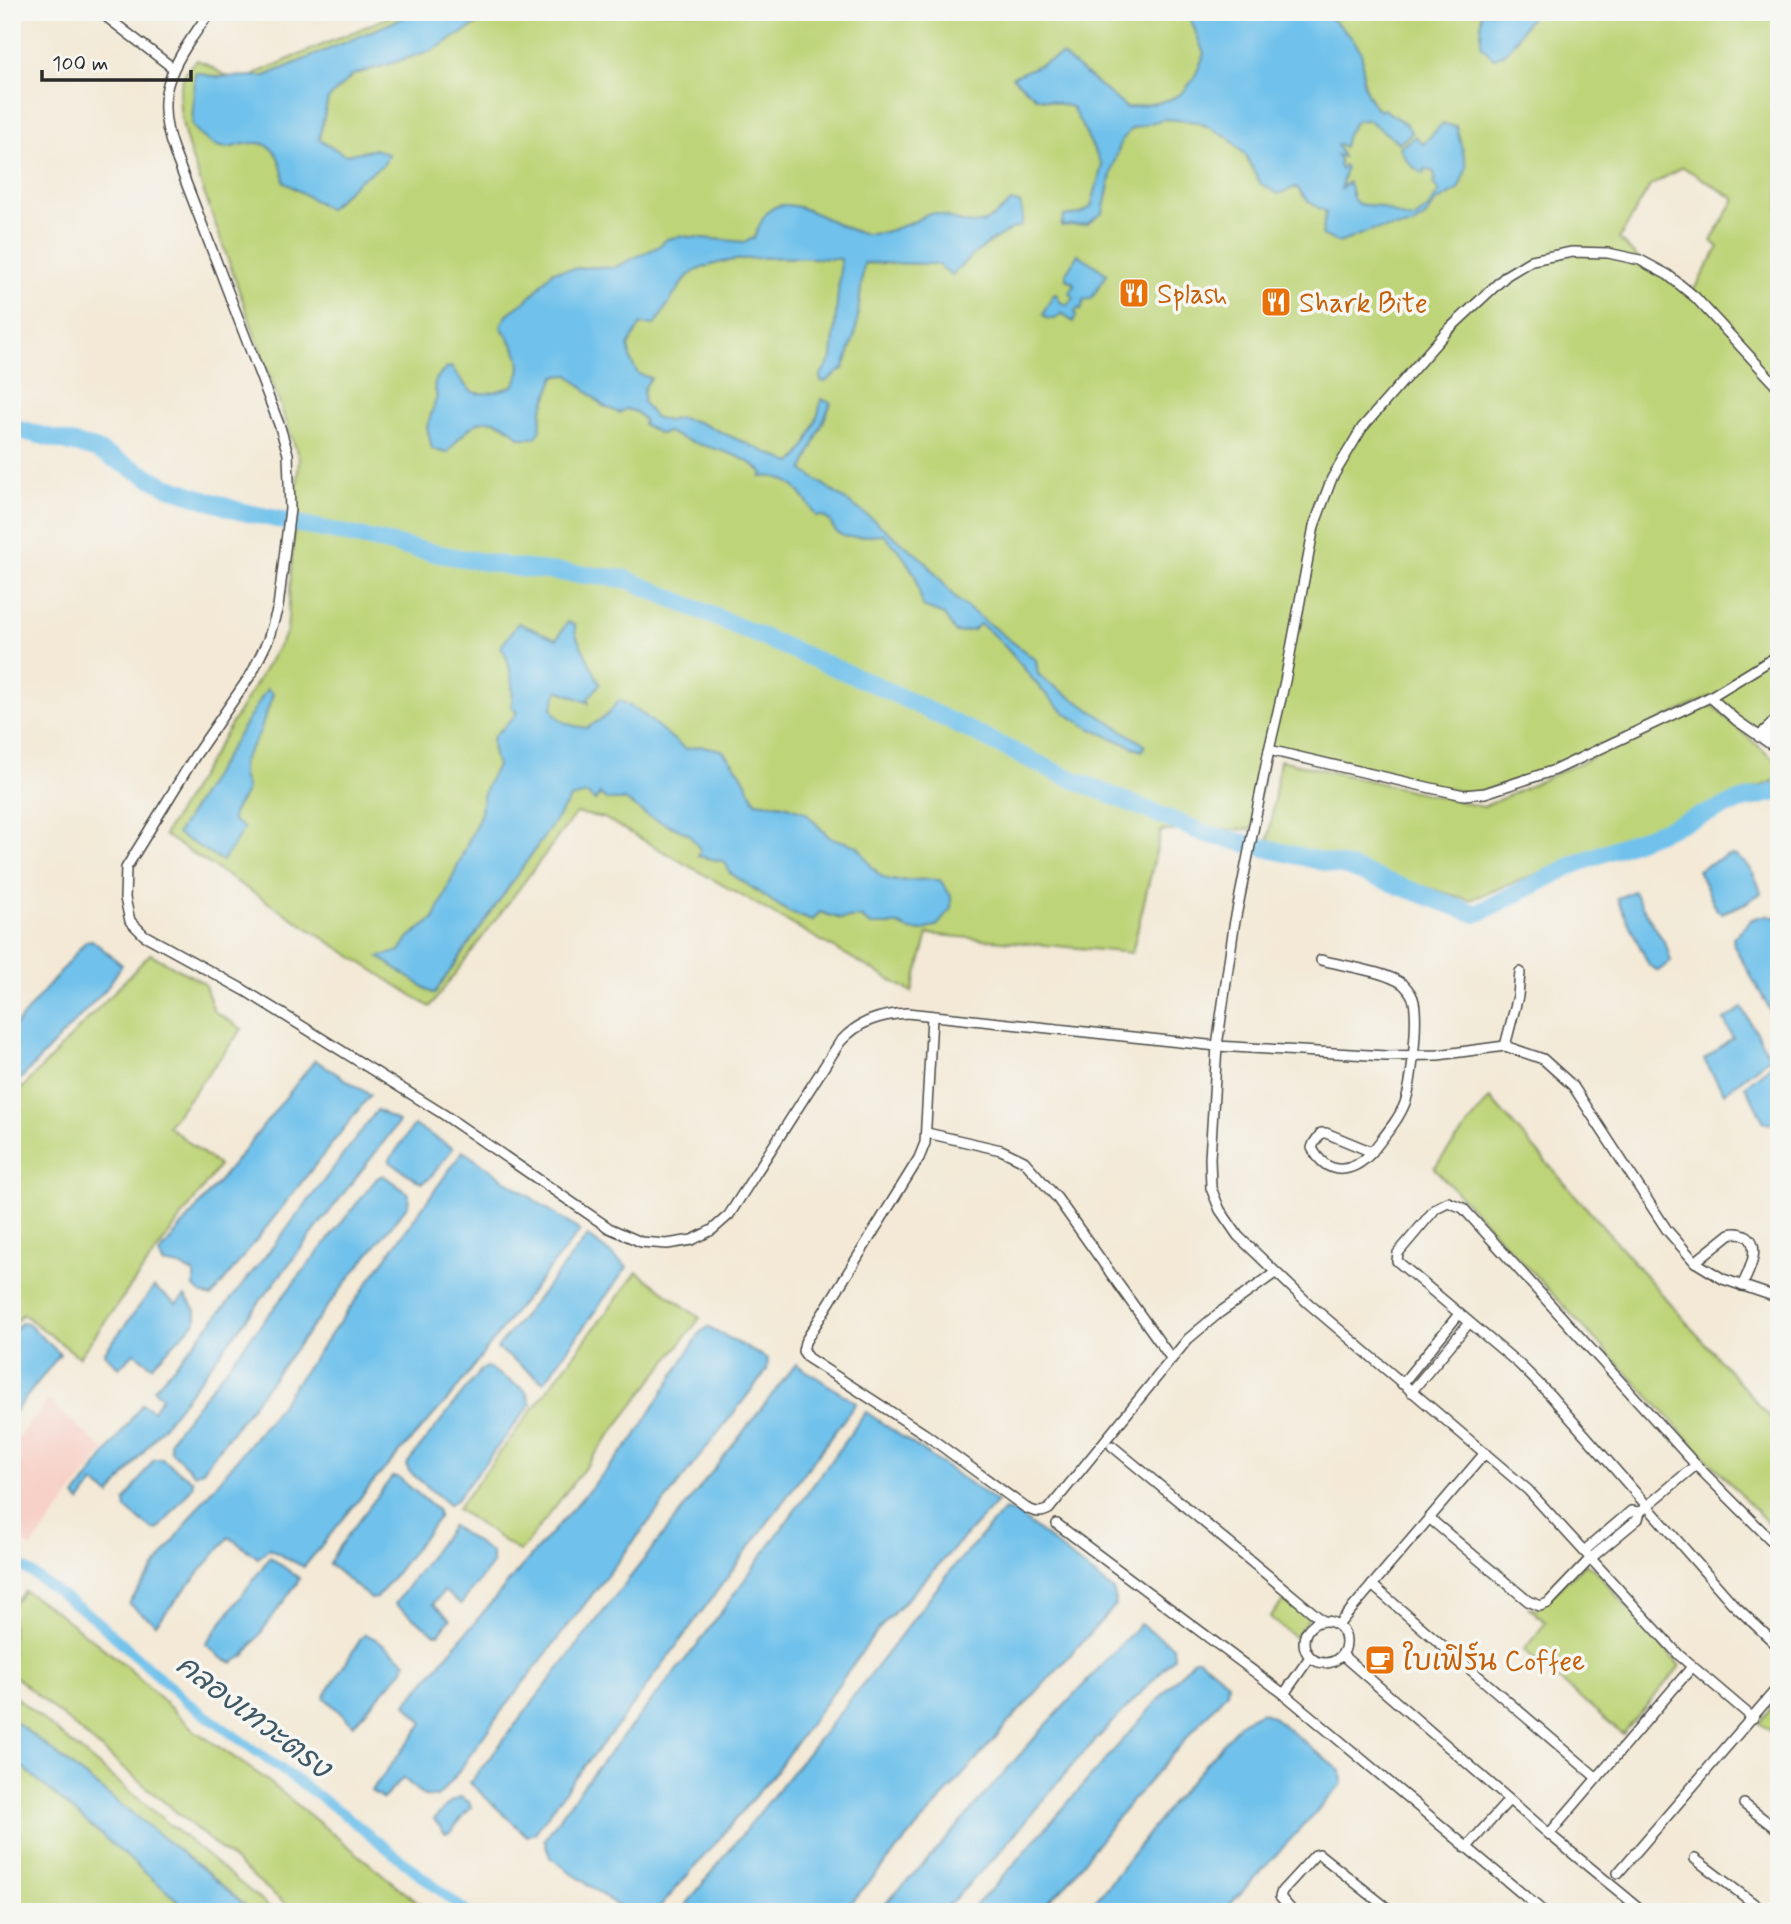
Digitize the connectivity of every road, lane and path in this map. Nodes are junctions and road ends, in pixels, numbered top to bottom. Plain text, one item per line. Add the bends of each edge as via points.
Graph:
1 (100, 12) edge
2 (211, 12) edge
3 (173, 68) junction
4 (1779, 388) edge
5 (1779, 655) edge
6 (1710, 697) junction
7 (1779, 716) edge
8 (1762, 733) junction
9 (1779, 741) edge
10 (1269, 750) junction
11 (1779, 750) edge
12 (1321, 960) dead end
13 (1520, 972) dead end
14 (932, 1017) junction
15 (1217, 1046) junction
16 (1505, 1046) junction
17 (1413, 1056) junction
18 (927, 1133) junction
19 (1372, 1152) junction
20 (1695, 1262) junction
21 (1275, 1273) junction
22 (1742, 1286) junction
23 (1779, 1298) edge
24 (1459, 1314) junction
25 (1469, 1323) junction
26 (1171, 1358) junction
27 (1402, 1384) junction
28 (1411, 1392) junction
29 (1112, 1446) dead end
30 (1485, 1453) junction
31 (1696, 1465) junction
32 (1644, 1509) junction
33 (1429, 1518) junction
34 (1057, 1524) dead end
35 (1779, 1548) edge
36 (1588, 1555) junction
37 (1372, 1585) junction
38 (1323, 1621) junction
39 (1338, 1625) junction
40 (1779, 1647) edge
41 (1342, 1656) junction
42 (1310, 1657) junction
43 (1692, 1667) junction
44 (1779, 1686) edge
45 (1284, 1694) junction
46 (1753, 1718) junction
47 (1597, 1778) junction
48 (1509, 1800) junction
49 (1744, 1804) dead end
50 (1779, 1831) edge
51 (1549, 1834) junction
52 (1466, 1848) junction
53 (1695, 1858) dead end
54 (1618, 1873) dead end
55 (1642, 1911) edge
56 (1293, 1912) edge
57 (1391, 1912) edge
58 (1544, 1912) edge
59 (1765, 1912) edge

1 - 3 street
2 - 3 street
3 - 14 street via 164,119 288,454 290,509 278,607 268,640 252,673 126,868 130,921 144,934 244,990 443,1114 609,1228 641,1242 692,1240 729,1215 851,1030 886,1014
4 - 10 street via 1695,297 1640,260 1572,251 1532,260 1507,275 1447,331 1351,443 1332,478 1314,526
5 - 6 street
6 - 8 street
6 - 10 street via 1555,770 1485,793 1431,788
7 - 8 street
8 - 9 street
8 - 11 street
10 - 15 street via 1243,874
12 - 17 street via 1389,978 1408,989 1415,1002
13 - 16 street
14 - 15 street
14 - 18 street
15 - 17 street
15 - 21 street via 1211,1188 1226,1222
16 - 17 street
16 - 20 street via 1543,1059 1573,1086 1667,1230
17 - 19 street via 1405,1103
18 - 26 street via 1001,1150 1024,1161 1057,1198
18 - 26 street via 919,1158 804,1342 808,1358 1036,1513 1049,1509
19 - 19 street via 1360,1164 1344,1170 1323,1162 1312,1148 1317,1136 1326,1133
20 - 22 street
20 - 22 street via 1730,1234 1749,1237 1753,1254
21 - 26 street via 1201,1328
21 - 27 street
22 - 23 street
24 - 25 street
24 - 27 street
24 - 31 street via 1397,1257 1436,1208 1448,1202 1463,1208
25 - 28 street
25 - 32 street via 1550,1395
27 - 28 street
28 - 30 street
29 - 38 street
30 - 33 street
30 - 36 street via 1528,1490
31 - 32 street
31 - 35 street
32 - 36 street via 1638,1519
32 - 40 street
33 - 36 street via 1534,1604 1548,1603
33 - 37 street
34 - 45 street
36 - 43 street
37 - 39 street
37 - 47 street
38 - 39 street
38 - 42 street via 1305,1635
39 - 41 street via 1346,1636
41 - 42 street via 1330,1663
41 - 48 street
42 - 45 street
43 - 46 street
43 - 47 street
44 - 46 street
45 - 52 street
46 - 54 street
47 - 51 street
48 - 51 street
48 - 52 street
49 - 50 street
51 - 55 street
52 - 58 street
53 - 59 street
56 - 57 street via 1281,1902 1282,1891 1319,1854

